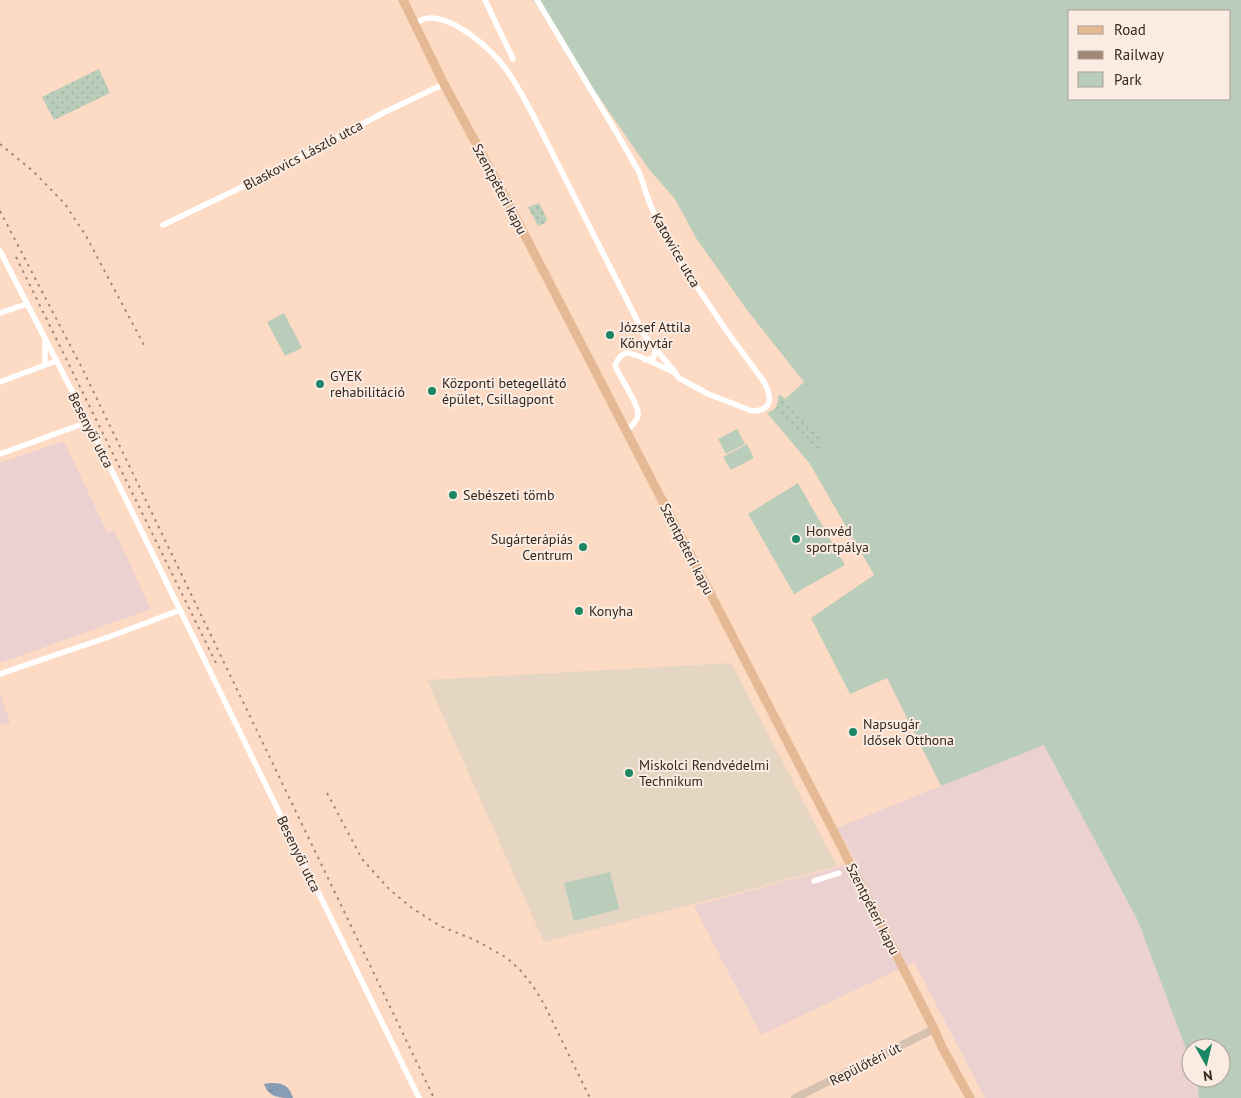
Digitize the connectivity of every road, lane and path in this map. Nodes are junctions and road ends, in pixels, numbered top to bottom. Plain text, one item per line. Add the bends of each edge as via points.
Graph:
1 (403, 0) edge
2 (485, 0) edge
3 (536, 0) edge
4 (415, 24) junction
5 (513, 59) dead end
6 (444, 84) junction
7 (163, 225) dead end
8 (0, 251) edge
9 (27, 304) junction
10 (0, 313) edge
11 (45, 339) junction
12 (655, 349) junction
13 (645, 360) junction
14 (56, 361) junction
15 (45, 365) junction
16 (675, 373) junction
17 (0, 382) edge
18 (88, 422) junction
19 (626, 432) junction
20 (0, 454) edge
21 (180, 610) junction
22 (0, 674) edge
23 (839, 873) dead end
24 (814, 881) dead end
25 (934, 1029) junction
26 (419, 1098) edge
27 (795, 1098) edge
28 (970, 1098) edge

1 - 4 main road, Szentpéteri kapu
2 - 5 street
3 - 16 street, Katowice utca via 639,172 664,236 764,382 768,406 752,411 708,394
4 - 6 main road, Szentpéteri kapu
4 - 12 street, Katowice utca via 430,18 462,28 505,67 533,115 645,336
6 - 7 street, Blaskovics László utca
6 - 19 main road, Szentpéteri kapu
8 - 9 street, Besenyői utca
9 - 10 street
9 - 11 street, Besenyői utca
11 - 14 street, Besenyői utca
11 - 15 street
12 - 13 street via 654,357
12 - 16 street, Katowice utca
13 - 16 street, Katowice utca
13 - 19 street, Katowice utca via 626,353 619,356 615,364 637,408 638,416
14 - 15 street
14 - 18 street, Besenyői utca
15 - 17 street
18 - 20 street
18 - 21 street, Besenyői utca
19 - 25 main road, Szentpéteri kapu
21 - 22 street
21 - 26 street, Besenyői utca
23 - 24 street
25 - 27 street, Repülőtéri út
25 - 28 main road, Szentpéteri kapu

